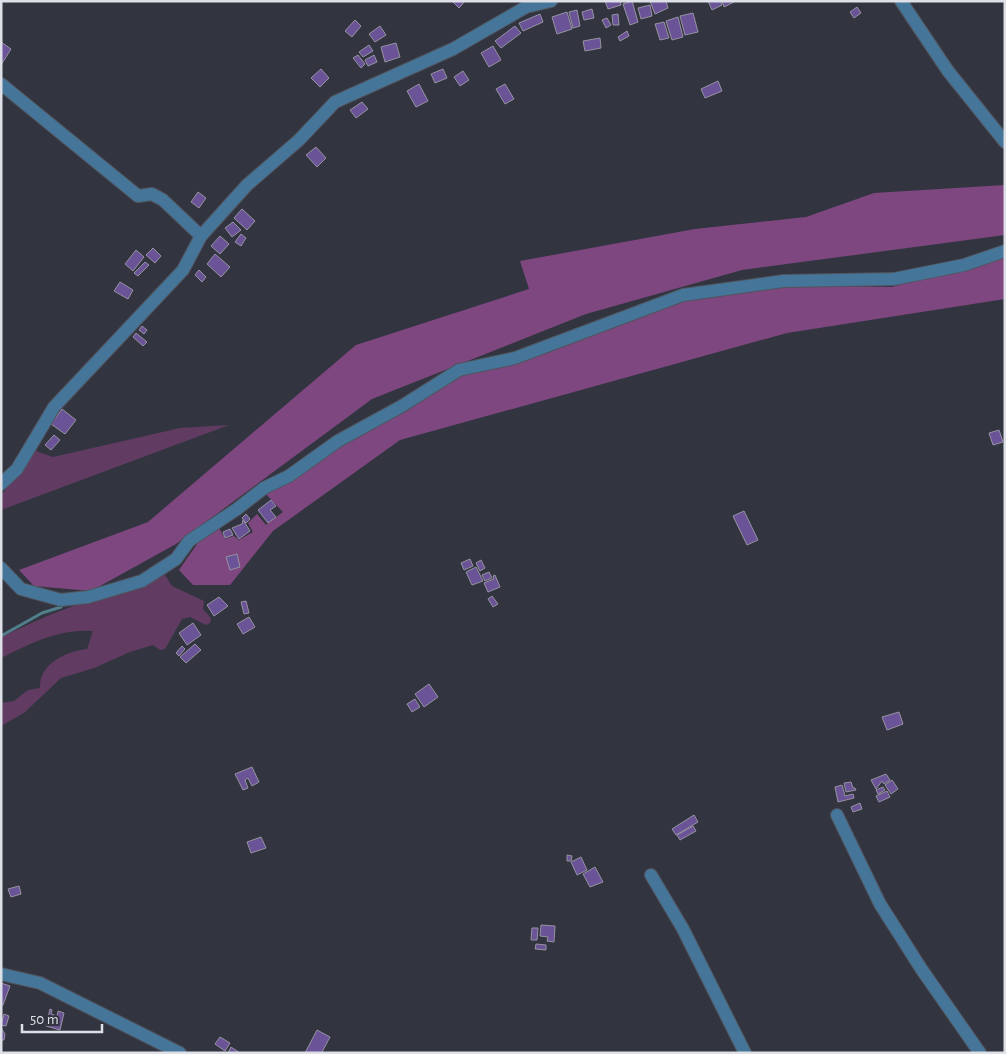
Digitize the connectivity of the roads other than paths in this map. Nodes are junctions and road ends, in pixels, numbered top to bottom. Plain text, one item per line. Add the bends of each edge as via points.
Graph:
1 (551, 1) edge
2 (901, 1) edge
3 (1, 84) edge
4 (1005, 142) edge
5 (201, 236) junction
6 (1005, 252) edge
7 (1, 484) edge
8 (1, 568) edge
9 (837, 815) dead end
10 (651, 875) dead end
11 (1, 974) edge
12 (180, 1053) edge
13 (745, 1053) edge
14 (980, 1053) edge

1 - 5 street via 526,7 453,49 335,102 299,140 246,184
2 - 4 street via 948,71
3 - 5 street via 138,196 152,194 163,200
5 - 7 street via 183,270 54,407 17,469
6 - 8 street via 964,266 894,279 784,281 683,295 515,358 459,370 338,441 289,476 264,488 189,541 176,559 142,581 88,597 61,600 21,589
9 - 14 street via 880,904
10 - 13 street via 683,929
11 - 12 street via 40,983

